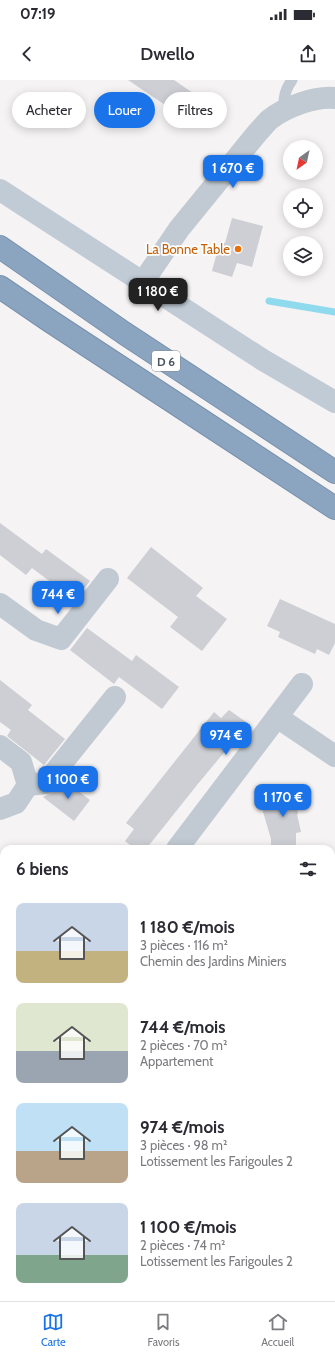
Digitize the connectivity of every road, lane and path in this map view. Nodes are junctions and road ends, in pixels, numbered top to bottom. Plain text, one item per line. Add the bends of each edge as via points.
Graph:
1 (292, 80) edge
2 (335, 98) edge
3 (284, 110) junction
4 (0, 190) edge
5 (0, 247) edge
6 (144, 282) junction
7 (0, 287) edge
8 (335, 402) edge
9 (335, 472) edge
10 (335, 508) edge
11 (108, 579) dead end
12 (0, 604) edge
13 (302, 684) dead end
14 (115, 697) dead end
15 (277, 718) junction
16 (0, 746) edge
17 (335, 756) edge
18 (28, 785) junction
19 (0, 809) edge
20 (180, 845) edge

1 - 3 lane via 287,87
2 - 3 street via 327,97
3 - 6 street via 258,132 213,186 179,229
4 - 6 street
5 - 9 highway, D 6 via 124,333
6 - 8 street via 263,360
7 - 10 highway, D 6
11 - 12 street via 61,639 36,630
13 - 15 street
14 - 18 street via 46,783
15 - 17 street
15 - 20 street
16 - 18 street via 21,762
18 - 19 street via 16,803

